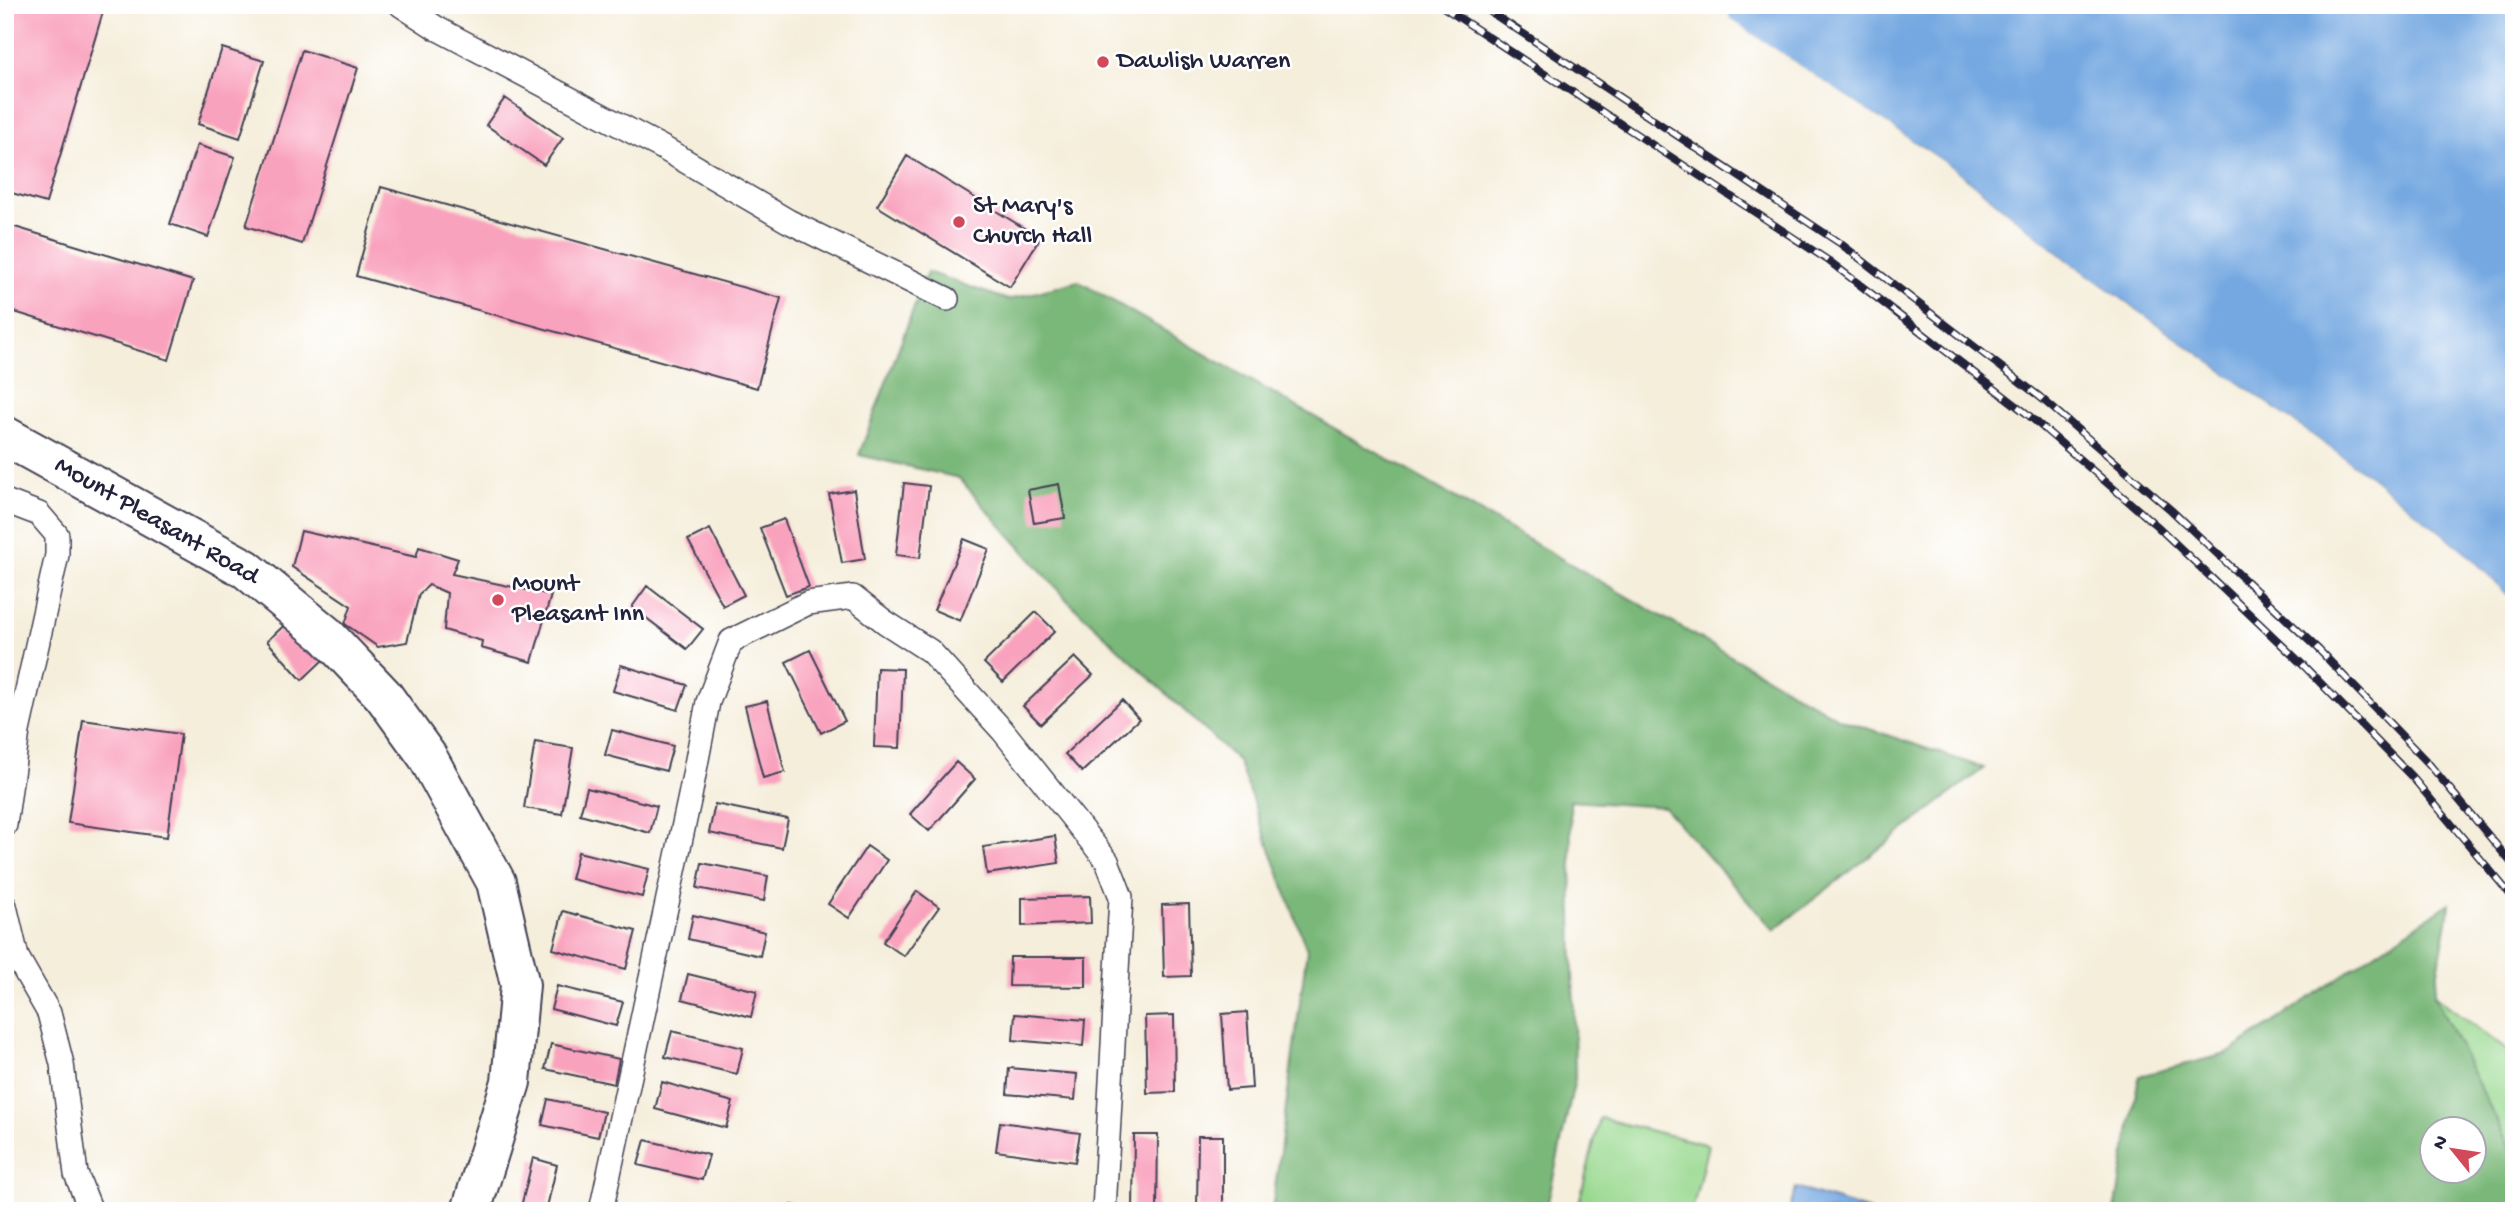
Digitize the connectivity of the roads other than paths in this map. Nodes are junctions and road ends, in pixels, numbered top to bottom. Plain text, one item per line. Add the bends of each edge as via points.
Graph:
1 (401, 5) edge
2 (947, 299) dead end
3 (5, 436) edge
4 (5, 501) edge
5 (12, 730) edge
6 (5, 825) edge
7 (5, 906) edge
8 (91, 1211) edge
9 (471, 1211) edge
10 (601, 1211) edge
11 (1104, 1211) edge

1 - 2 lane via 788,221
3 - 9 street, Mount Pleasant Road via 246,569 326,635 383,695 427,755 496,882 520,985 511,1082
4 - 5 lane via 39,514 57,535 57,555
5 - 6 lane
7 - 8 lane via 17,957 49,1013 62,1064 76,1174
10 - 11 lane via 708,702 731,641 808,603 853,597 930,651 1003,731 1107,861 1121,897

